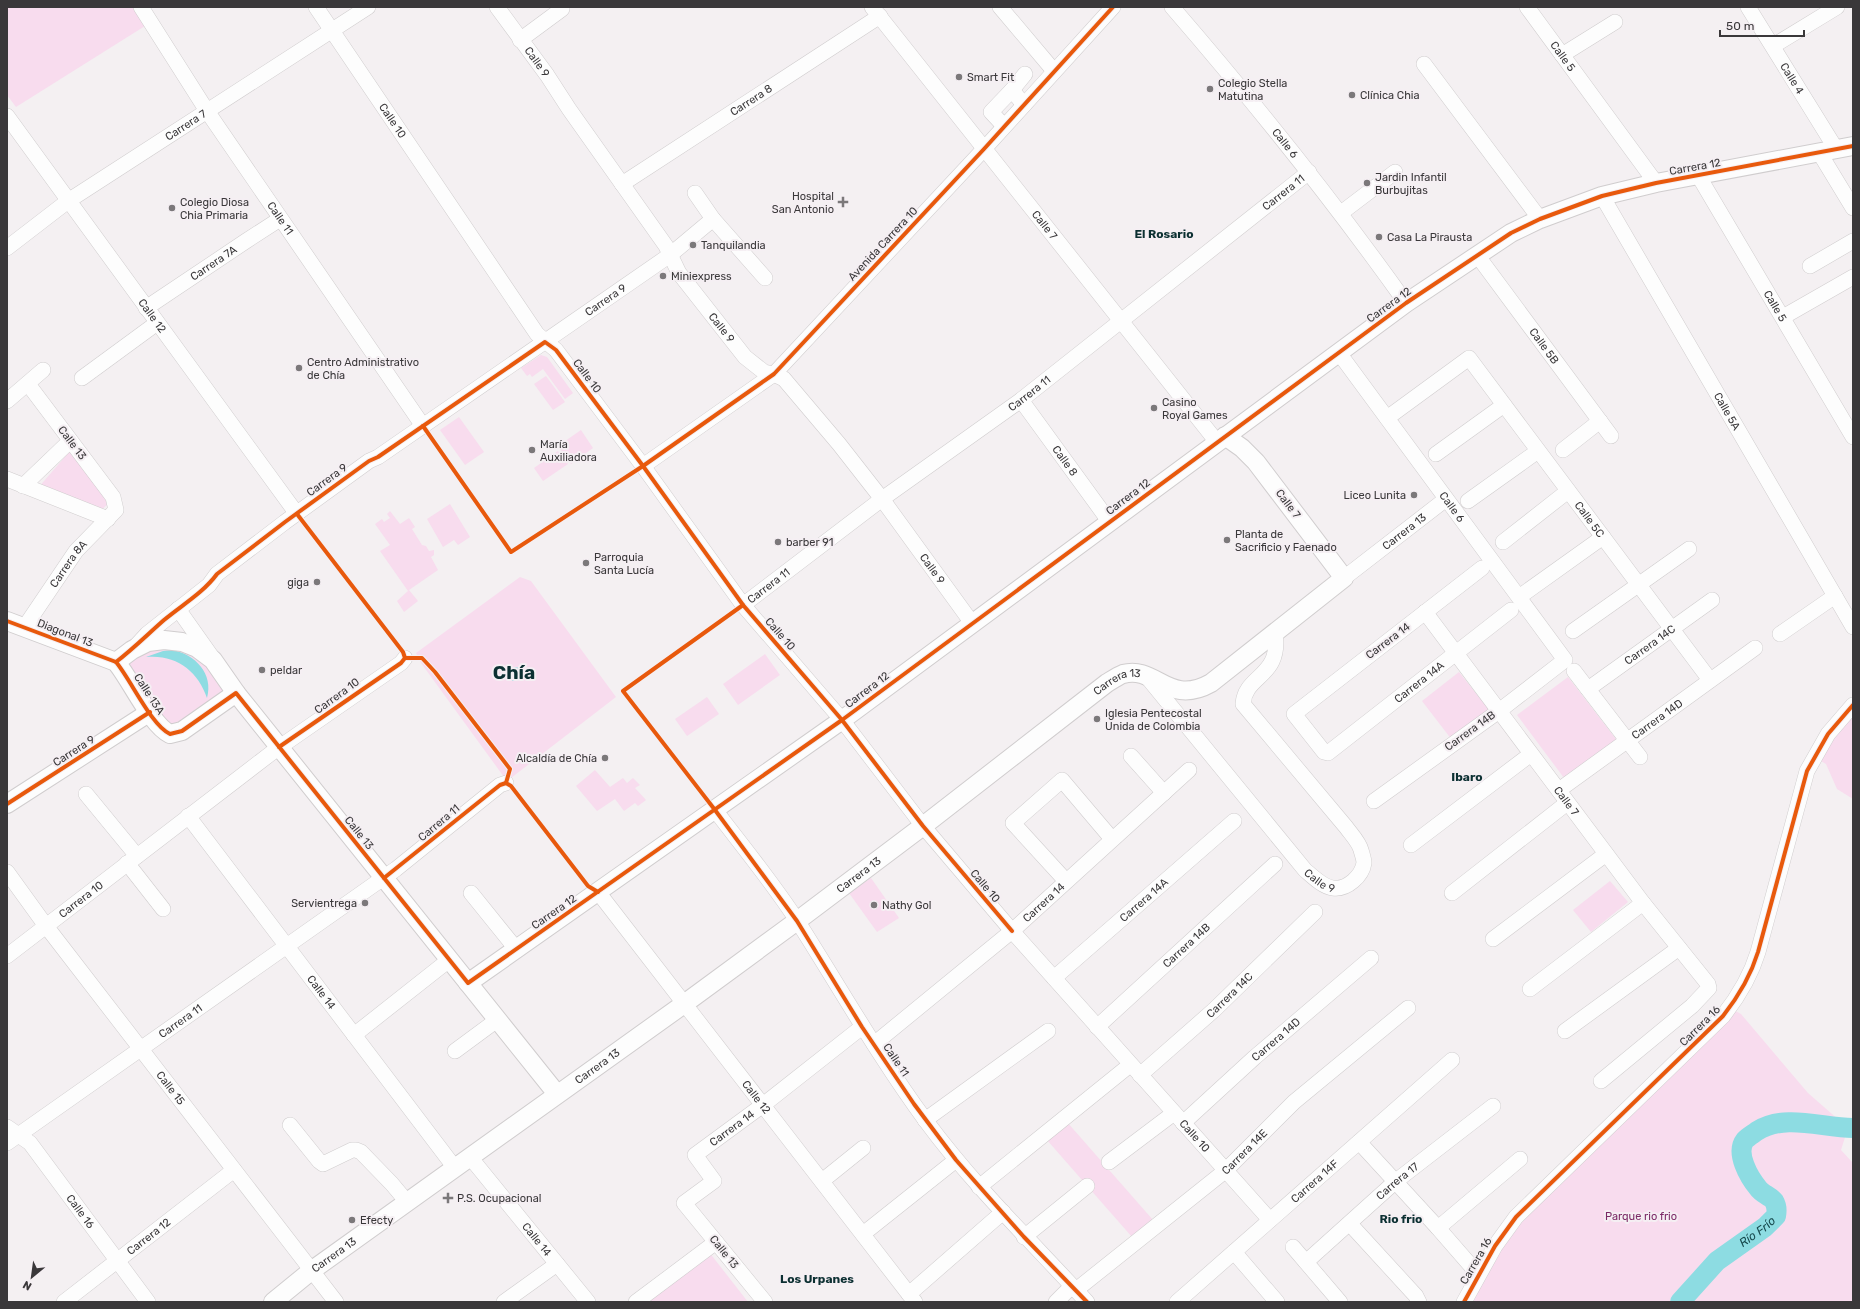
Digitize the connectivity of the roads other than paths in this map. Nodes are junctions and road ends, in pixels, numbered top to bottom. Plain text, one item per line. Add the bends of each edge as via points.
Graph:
1 (316, 7) edge
2 (368, 7) edge
3 (497, 7) edge
4 (1000, 7) edge
5 (1113, 7) edge
6 (1172, 7) edge
7 (1527, 7) edge
8 (1748, 7) edge
9 (1837, 7) edge
10 (145, 8) edge
11 (562, 9) dead end
12 (876, 12) edge
13 (1615, 22) dead end
14 (331, 31) junction
15 (520, 40) junction
16 (1773, 46) junction
17 (1562, 55) junction
18 (1424, 64) dead end
19 (1054, 71) junction
20 (1026, 74) dead end
21 (1012, 90) junction
22 (1024, 105) junction
23 (207, 111) junction
24 (7, 116) edge
25 (1004, 126) junction
26 (984, 149) junction
27 (1836, 149) edge
28 (1309, 172) junction
29 (1395, 172) dead end
30 (1698, 176) junction
31 (1656, 183) junction
32 (622, 184) junction
33 (695, 192) dead end
34 (1602, 196) junction
35 (68, 200) junction
36 (1853, 208) edge
37 (1341, 213) junction
38 (280, 219) junction
39 (713, 219) junction
40 (1540, 220) junction
41 (1853, 241) edge
42 (7, 248) edge
43 (670, 255) junction
44 (1477, 255) junction
45 (1810, 266) dead end
46 (1853, 277) edge
47 (765, 278) dead end
48 (1406, 303) junction
49 (146, 308) junction
50 (1784, 317) junction
51 (1121, 321) junction
52 (157, 324) junction
53 (545, 342) junction
54 (1339, 354) junction
55 (43, 370) dead end
56 (774, 374) junction
57 (82, 378) dead end
58 (28, 384) junction
59 (1021, 400) junction
60 (7, 401) edge
61 (1504, 405) junction
62 (1387, 418) junction
63 (1600, 421) junction
64 (423, 426) junction
65 (1611, 436) dead end
66 (1853, 437) edge
67 (1221, 439) junction
68 (70, 441) junction
69 (1563, 450) dead end
70 (1538, 451) junction
71 (1436, 454) dead end
72 (643, 466) junction
73 (7, 479) edge
74 (23, 486) junction
75 (1568, 491) junction
76 (882, 499) junction
77 (1446, 499) junction
78 (1468, 501) dead end
79 (116, 504) joint
80 (298, 514) junction
81 (108, 520) junction
82 (1109, 521) junction
83 (1603, 537) junction
84 (1504, 542) dead end
85 (1689, 549) dead end
86 (1482, 568) dead end
87 (1344, 578) junction
88 (1638, 584) junction
89 (1835, 596) junction
90 (1519, 597) junction
91 (1712, 600) dead end
92 (743, 605) junction
93 (178, 609) junction
94 (1511, 610) dead end
95 (1425, 612) junction
96 (7, 621) edge
97 (972, 623) junction
98 (1853, 627) edge
99 (24, 628) junction
100 (1671, 628) junction
101 (1573, 631) dead end
102 (1275, 632) junction
103 (1780, 634) dead end
104 (1755, 648) dead end
105 (132, 650) junction
106 (1456, 653) junction
107 (405, 658) dead end
108 (213, 660) junction
109 (116, 662) junction
110 (1570, 666) junction
111 (1145, 675) junction
112 (1710, 680) junction
113 (1588, 689) junction
114 (236, 693) junction
115 (1853, 705) edge
116 (1499, 711) junction
117 (150, 712) junction
118 (842, 720) junction
119 (1628, 741) junction
120 (279, 747) junction
121 (1326, 753) joint
122 (1531, 754) junction
123 (1131, 756) dead end
124 (1640, 757) dead end
125 (1189, 770) dead end
126 (506, 783) dead end
127 (1559, 790) junction
128 (1164, 793) junction
129 (86, 794) dead end
130 (1374, 801) dead end
131 (1567, 803) junction
132 (7, 804) edge
133 (715, 810) junction
134 (188, 816) junction
135 (1234, 821) dead end
136 (923, 826) junction
137 (1112, 839) junction
138 (1411, 845) dead end
139 (1606, 854) junction
140 (132, 860) junction
141 (1275, 864) dead end
142 (7, 872) edge
143 (384, 878) junction
144 (1066, 881) junction
145 (598, 892) junction
146 (471, 893) dead end
147 (1452, 893) dead end
148 (1644, 903) junction
149 (162, 909) dead end
150 (1316, 912) dead end
151 (797, 921) junction
152 (46, 926) junction
153 (1012, 931) junction
154 (1493, 939) dead end
155 (286, 946) junction
156 (1679, 948) junction
157 (517, 950) junction
158 (7, 956) edge
159 (1372, 958) dead end
160 (449, 960) junction
161 (1054, 978) junction
162 (468, 984) junction
163 (1530, 989) dead end
164 (684, 1004) junction
165 (1408, 1008) dead end
166 (497, 1020) junction
167 (862, 1026) junction
168 (1097, 1027) junction
169 (1565, 1031) dead end
170 (1048, 1032) dead end
171 (354, 1036) junction
172 (874, 1044) junction
173 (141, 1049) junction
174 (454, 1052) dead end
175 (1452, 1060) dead end
176 (1135, 1070) junction
177 (1602, 1081) dead end
178 (557, 1094) junction
179 (763, 1105) junction
180 (1493, 1106) dead end
181 (1178, 1118) junction
182 (925, 1120) junction
183 (290, 1125) dead end
184 (11, 1135) edge
185 (1359, 1142) junction
186 (863, 1148) dead end
187 (470, 1156) junction
188 (1520, 1159) dead end
189 (956, 1160) junction
190 (1109, 1162) dead end
191 (455, 1168) junction
192 (234, 1170) junction
193 (1225, 1171) junction
194 (822, 1181) junction
195 (1396, 1182) junction
196 (1087, 1186) dead end
197 (979, 1187) junction
198 (407, 1202) junction
199 (684, 1203) joint
200 (1002, 1212) junction
201 (1270, 1220) junction
202 (1350, 1224) junction
203 (1438, 1228) junction
204 (863, 1234) junction
205 (1024, 1237) junction
206 (716, 1242) junction
207 (1293, 1247) dead end
208 (1234, 1252) junction
209 (116, 1261) junction
210 (1306, 1262) junction
211 (557, 1264) junction
212 (311, 1270) junction
213 (1478, 1274) junction
214 (1074, 1288) junction
215 (912, 1298) edge
216 (64, 1302) edge
217 (148, 1302) edge
218 (273, 1302) edge
219 (336, 1302) edge
220 (504, 1302) edge
221 (588, 1302) edge
222 (636, 1302) edge
223 (765, 1302) edge
224 (1056, 1302) edge
225 (1087, 1302) edge
226 (1177, 1302) edge
227 (1277, 1302) edge
228 (1340, 1302) edge
229 (1419, 1302) edge
230 (1464, 1302) edge

1 - 14 street, Calle 10
2 - 14 street, Carrera 7
3 - 15 street, Calle 9
4 - 19 street
5 - 19 street, Avenida Carrera 10
6 - 28 street, Calle 6
7 - 17 street, Calle 5
8 - 16 street, Calle 4
9 - 16 street
10 - 23 street, Calle 11
11 - 15 street
12 - 26 street, Calle 7
12 - 32 street, Carrera 8
13 - 17 street
14 - 23 street, Carrera 7
14 - 53 street, Calle 10 via 537,334
15 - 32 street, Calle 9 via 548,75
16 - 27 street, Calle 4
17 - 31 street, Calle 5
18 - 40 street
19 - 22 street, Avenida Carrera 10
20 - 21 street
21 - 22 street
21 - 25 street via 991,112
22 - 25 street, Avenida Carrera 10
23 - 35 street, Carrera 7
23 - 38 street, Calle 11
24 - 35 street, Calle 12
25 - 26 street, Avenida Carrera 10
26 - 51 street, Calle 7
26 - 56 street, Avenida Carrera 10
27 - 30 main road, Carrera 12
27 - 36 street, Calle 4
28 - 37 street, Calle 6
28 - 51 street, Carrera 11
29 - 37 street
30 - 31 main road, Carrera 12
30 - 50 street, Calle 5
31 - 34 main road, Carrera 12
32 - 43 street, Calle 9
33 - 39 street
34 - 40 main road, Carrera 12
34 - 89 street, Calle 5A
35 - 42 street, Carrera 7
35 - 49 street, Calle 12
37 - 48 street, Calle 6
38 - 49 street, Carrera 7A
38 - 64 street, Calle 11
39 - 43 street, Carrera 9
39 - 47 street
40 - 44 main road, Carrera 12 via 1511,233
41 - 45 street
43 - 53 street, Carrera 9
43 - 56 street, Calle 9 via 679,272 745,357 764,372
44 - 48 main road, Carrera 12
44 - 63 street, Calle 5B
46 - 50 street
48 - 54 main road, Carrera 12
49 - 52 street, Calle 12
50 - 66 street, Calle 5
51 - 59 street, Carrera 11
51 - 67 street, Calle 7
52 - 57 street
52 - 80 street, Calle 12
53 - 64 street, Carrera 9
53 - 72 street, Calle 10 via 556,350
54 - 62 street, Calle 6
54 - 67 main road, Carrera 12
55 - 58 street
56 - 72 street, Avenida Carrera 10
56 - 76 street, Calle 9 via 784,380
58 - 60 street
58 - 68 street, Calle 13
59 - 76 street, Carrera 11
59 - 82 street, Calle 8
61 - 62 street, Calle 5C via 1469,358
61 - 70 street, Calle 5C
61 - 71 street
62 - 77 street, Calle 6
63 - 65 street, Calle 5B
63 - 69 street
64 - 80 street, Carrera 9 via 369,461
67 - 82 main road, Carrera 12
67 - 87 main road, Calle 7 via 1242,448 1256,462
68 - 74 street
68 - 79 street, Calle 13 via 113,496
70 - 75 street, Calle 5C
70 - 78 street
72 - 92 street, Calle 10
73 - 74 street
74 - 81 street
75 - 83 street, Calle 5C
75 - 84 street
76 - 92 street, Carrera 11
76 - 97 street, Calle 9
77 - 87 street, Carrera 13
77 - 90 street, Calle 6
79 - 81 street, Carrera 8A via 116,510
80 - 93 street, Carrera 9 via 217,574 209,585
81 - 99 street, Carrera 8A via 76,551
82 - 97 main road, Carrera 12
83 - 88 street, Calle 5C
83 - 90 street
85 - 88 street
86 - 95 street, Carrera 14
87 - 102 main road, Carrera 13
88 - 100 street, Calle 5C
88 - 101 street
89 - 98 street, Calle 5A
89 - 103 street
90 - 110 street, Calle 6
91 - 100 street, Carrera 14C
92 - 118 street, Calle 10
93 - 105 street, Carrera 9
93 - 108 street, Calle 13
94 - 106 street, Carrera 14A
95 - 106 street, Calle 7
95 - 121 street, Carrera 14 via 1294,714
96 - 99 main road, Diagonal 13
97 - 118 main road, Carrera 12
99 - 109 main road, Diagonal 13
100 - 112 street, Calle 5C
100 - 113 street, Carrera 14C
102 - 111 main road, Carrera 13 via 1211,683 1196,690 1174,690
102 - 111 street, Calle 9 via 1276,652 1272,662 1265,674 1245,693 1243,704 1361,848 1364,862 1360,873 1344,887 1332,888 1305,870
104 - 112 street, Carrera 14D
105 - 108 main road, Calle 13 via 156,640 173,640 194,646
105 - 109 main road, Calle 13
106 - 116 street, Calle 7
106 - 121 street, Carrera 14A
107 - 120 street, Carrera 10
108 - 114 main road, Calle 13
109 - 117 main road, Calle 13A
110 - 113 street, Calle 6
110 - 116 street, Carrera 14B
111 - 136 main road, Carrera 13 via 1129,673 1107,683
112 - 119 street, Carrera 14D
113 - 119 street, Calle 6
114 - 117 main road, Calle 13A via 182,731 170,734 160,726
114 - 120 main road, Calle 13
115 - 213 street, Carrera 16 via 1828,734 1807,771 1758,952 1736,998 1723,1016 1516,1217
116 - 122 street, Calle 7
116 - 130 street, Carrera 14B
117 - 132 main road, Carrera 9
118 - 133 main road, Carrera 12
118 - 136 street, Calle 10
119 - 124 street, Calle 6
119 - 127 street, Carrera 14D
120 - 134 street, Carrera 10
120 - 143 main road, Calle 13
122 - 127 street, Calle 7
122 - 138 street
123 - 128 street
125 - 128 street, Carrera 14
126 - 143 street, Carrera 11 via 500,785
127 - 131 street, Calle 7
128 - 137 street, Carrera 14
129 - 140 street
131 - 139 street, Calle 7
131 - 147 street
133 - 145 main road, Carrera 12
133 - 151 street, Calle 11
134 - 140 street, Carrera 10
134 - 155 street, Calle 14
135 - 161 street, Carrera 14A
136 - 151 main road, Carrera 13
136 - 153 street, Calle 10
137 - 144 street, Carrera 14
137 - 144 street via 1062,780 1014,823
139 - 148 street, Calle 7
139 - 154 street
140 - 149 street
140 - 152 street, Carrera 10
141 - 168 street, Carrera 14B
142 - 152 street, Calle 15
143 - 155 street, Carrera 11
143 - 160 main road, Calle 13
144 - 153 street, Carrera 14
145 - 157 main road, Carrera 12
145 - 164 street, Calle 12
146 - 157 street
148 - 156 street, Calle 7
148 - 163 street
150 - 176 street, Carrera 14C via 1214,1010
151 - 164 main road, Carrera 13
151 - 167 street, Calle 11
152 - 158 street, Carrera 10
152 - 173 street, Calle 15
153 - 161 street, Calle 10
153 - 172 street, Carrera 14
155 - 171 street, Calle 14
155 - 173 street, Carrera 11
156 - 169 street
156 - 177 street, Calle 7 via 1709,988 1692,1006
157 - 162 main road, Carrera 12
159 - 181 street, Carrera 14D
160 - 162 main road, Calle 13
160 - 171 street
161 - 168 street, Calle 10
162 - 166 main road, Calle 13
164 - 178 main road, Carrera 13
164 - 179 street, Calle 12
165 - 193 street, Carrera 14E via 1294,1102
166 - 174 street
166 - 178 main road, Calle 13
167 - 172 street, Calle 11
167 - 179 street, Carrera 14
168 - 176 street, Calle 10
170 - 182 street
171 - 191 street, Calle 14
172 - 182 street, Calle 11
173 - 184 street, Carrera 11
173 - 192 street, Calle 15
175 - 185 street, Carrera 14F
176 - 181 street, Calle 10
176 - 197 street, Carrera 14C
178 - 187 main road, Carrera 13
179 - 194 street, Calle 12
179 - 199 street, Carrera 14 via 695,1155 714,1181
180 - 195 street, Carrera 17
181 - 190 street, Carrera 14D
181 - 193 street, Calle 10
182 - 189 street, Calle 11
183 - 198 street via 323,1164 352,1150 361,1152
184 - 209 street, Calle 16 via 30,1143
185 - 195 street
185 - 201 street, Carrera 14F
186 - 194 street
187 - 191 main road, Carrera 13
187 - 211 street, Calle 14
188 - 203 street
189 - 197 street, Calle 11
189 - 204 street
191 - 198 main road, Carrera 13
192 - 209 street, Carrera 12
192 - 212 street, Calle 15
193 - 201 street, Calle 10
193 - 214 street, Carrera 14E
194 - 204 street, Calle 12
195 - 202 street, Carrera 17
195 - 203 street
196 - 205 street
197 - 200 street, Calle 11
198 - 212 main road, Carrera 13
199 - 206 street, Calle 13
200 - 205 street, Calle 11
200 - 215 street
201 - 208 street, Carrera 14F
202 - 210 street, Carrera 17
202 - 229 street
203 - 213 street
204 - 215 street, Calle 12
205 - 214 street, Calle 11
206 - 222 street
206 - 223 street, Calle 13
207 - 210 street
208 - 226 street, Carrera 14F
208 - 227 street
209 - 216 street, Carrera 12
209 - 217 street, Calle 16
210 - 228 street
211 - 220 street
211 - 221 street, Calle 14
212 - 218 main road, Carrera 13
212 - 219 street, Calle 15
213 - 230 street, Carrera 16
214 - 224 street, Carrera 14E
214 - 225 street, Calle 11

